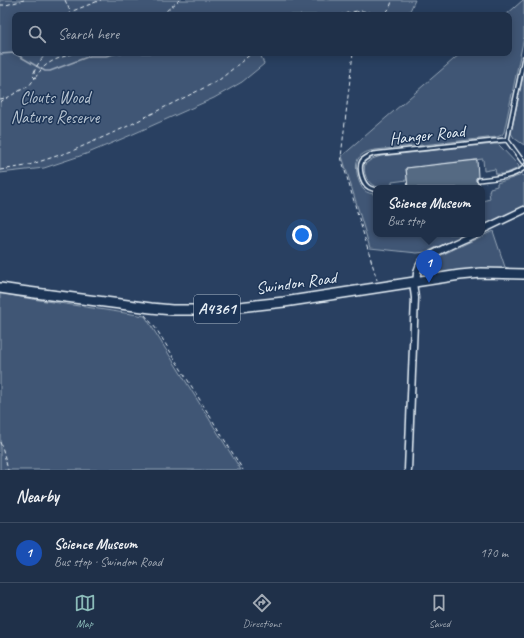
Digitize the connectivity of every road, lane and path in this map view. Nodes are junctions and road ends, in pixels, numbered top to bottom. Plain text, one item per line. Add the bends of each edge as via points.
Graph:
1 (24, 0) edge
2 (65, 0) edge
3 (101, 0) edge
4 (179, 0) edge
5 (392, 0) edge
6 (0, 5) edge
7 (358, 11) joint
8 (70, 12) joint
9 (165, 12) edge
10 (353, 12) edge
11 (370, 12) edge
12 (384, 12) edge
13 (43, 56) edge
14 (66, 56) edge
15 (248, 56) edge
16 (353, 56) edge
17 (524, 58) edge
18 (35, 78) junction
19 (8, 98) junction
20 (0, 99) edge
21 (0, 102) edge
22 (507, 140) junction
23 (524, 163) edge
24 (524, 168) edge
25 (0, 170) edge
26 (479, 180) dead end
27 (373, 190) edge
28 (524, 210) edge
29 (485, 229) edge
30 (469, 237) edge
31 (524, 274) edge
32 (415, 282) junction
33 (378, 283) dead end
34 (0, 288) edge
35 (145, 307) junction
36 (0, 442) edge
37 (8, 470) edge
38 (243, 470) edge
39 (408, 470) edge

1 - 6 path
2 - 8 path
3 - 8 path
4 - 9 path
5 - 12 path via 391,6
7 - 10 path
7 - 11 path
13 - 18 path via 35,70
14 - 18 path via 48,64
15 - 25 path via 218,81 126,127 72,151 26,166
16 - 33 path via 341,158
17 - 22 lane
18 - 19 path via 29,86
19 - 20 path
19 - 21 path
22 - 23 lane
22 - 27 lane, Hanger Road via 373,154 360,165 365,184
24 - 26 lane via 512,176
28 - 29 street
30 - 32 street via 424,260 417,271
31 - 32 main road, Swindon Road / A4361 via 481,273
32 - 35 main road, Swindon Road / A4361 via 284,302 217,309 172,310
32 - 39 street
34 - 35 main road, Swindon Road / A4361
35 - 38 path via 146,316
36 - 37 path

